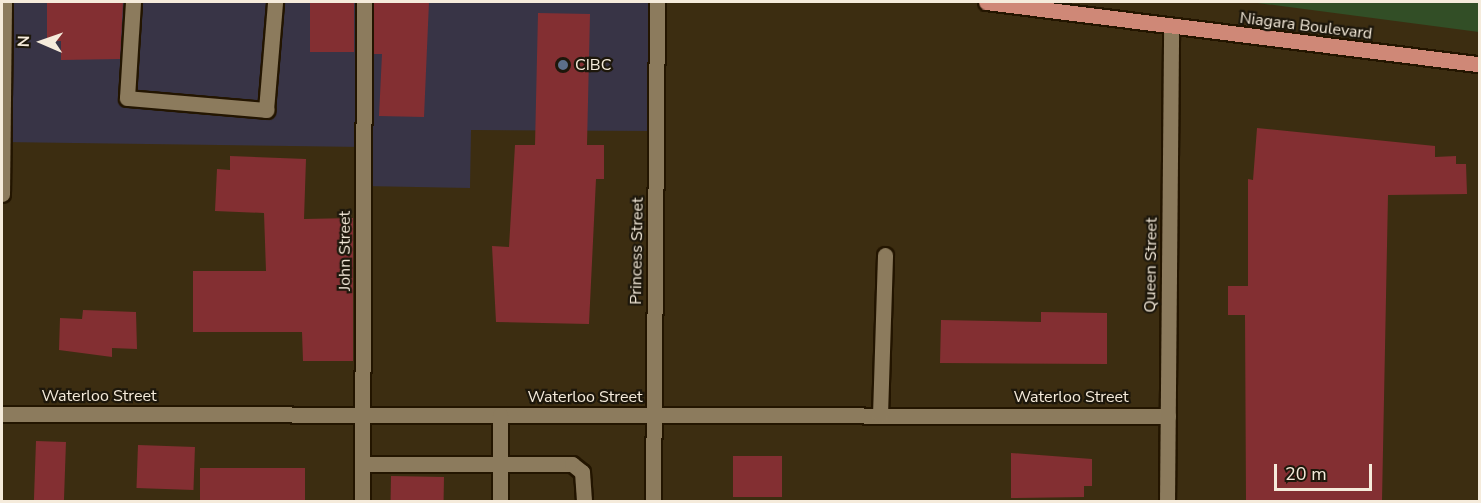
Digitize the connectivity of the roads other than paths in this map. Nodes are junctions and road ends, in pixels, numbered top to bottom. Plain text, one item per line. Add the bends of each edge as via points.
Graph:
1 (4, 2) edge
2 (133, 2) edge
3 (274, 2) edge
4 (364, 2) edge
5 (657, 2) edge
6 (986, 2) edge
7 (1171, 28) junction
8 (1479, 64) edge
9 (2, 194) edge
10 (885, 255) dead end
11 (2, 414) edge
12 (653, 414) junction
13 (500, 415) junction
14 (880, 415) junction
15 (362, 416) junction
16 (1168, 416) junction
17 (362, 464) junction
18 (500, 464) junction
19 (362, 501) edge
20 (500, 501) edge
21 (584, 501) edge
22 (653, 501) edge
23 (1167, 501) edge

1 - 9 street
2 - 3 street via 126,98 266,110
4 - 15 street, John Street
5 - 12 street, Princess Street
6 - 7 main road, Niagara Boulevard
7 - 8 main road, Niagara Boulevard
7 - 16 street, Queen Street
10 - 14 street
11 - 15 street, Waterloo Street
12 - 13 street, Waterloo Street
12 - 14 street, Waterloo Street
12 - 22 street, Princess Street
13 - 15 street, Waterloo Street
13 - 18 street
14 - 16 street, Waterloo Street
15 - 17 street, John Street
16 - 23 street, Queen Street
17 - 18 street
17 - 19 street, John Street
18 - 20 street
18 - 21 street via 578,467

